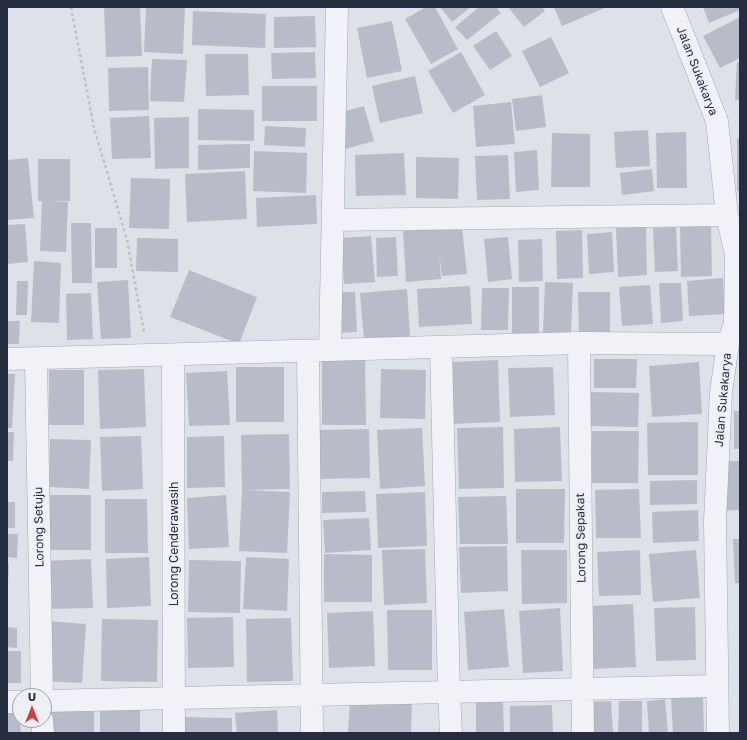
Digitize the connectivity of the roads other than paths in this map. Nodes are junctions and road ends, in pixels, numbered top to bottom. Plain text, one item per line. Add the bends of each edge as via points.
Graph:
1 (337, 7) edge
2 (672, 7) edge
3 (727, 215) junction
4 (333, 220) junction
5 (579, 343) junction
6 (728, 344) junction
7 (441, 347) junction
8 (330, 350) junction
9 (308, 351) junction
10 (173, 355) junction
11 (36, 358) junction
12 (7, 359) edge
13 (717, 686) junction
14 (42, 688) edge
15 (582, 689) junction
16 (449, 692) junction
17 (311, 695) junction
18 (174, 698) junction
19 (52, 701) edge
20 (174, 733) edge
21 (312, 733) edge
22 (451, 733) edge
23 (583, 733) edge
24 (718, 733) edge

1 - 4 street
2 - 3 street, Jalan Sukakarya via 716,121
3 - 4 street
3 - 6 street, Jalan Sukakarya via 736,255 734,323
4 - 8 street
5 - 6 street
5 - 7 street
5 - 15 street, Lorong Sepakat
6 - 13 street, Jalan Sukakarya via 721,392 715,521
7 - 8 street
7 - 16 street
8 - 9 street
9 - 10 street
9 - 17 street
10 - 11 street
10 - 18 street, Lorong Cenderawasih
11 - 12 street
11 - 14 street, Lorong Setuju
13 - 15 street
13 - 24 street, Jalan Sukakarya
15 - 16 street
15 - 23 street, Lorong Sepakat
16 - 17 street
16 - 22 street
17 - 18 street
17 - 21 street
18 - 19 street
18 - 20 street, Lorong Cenderawasih

